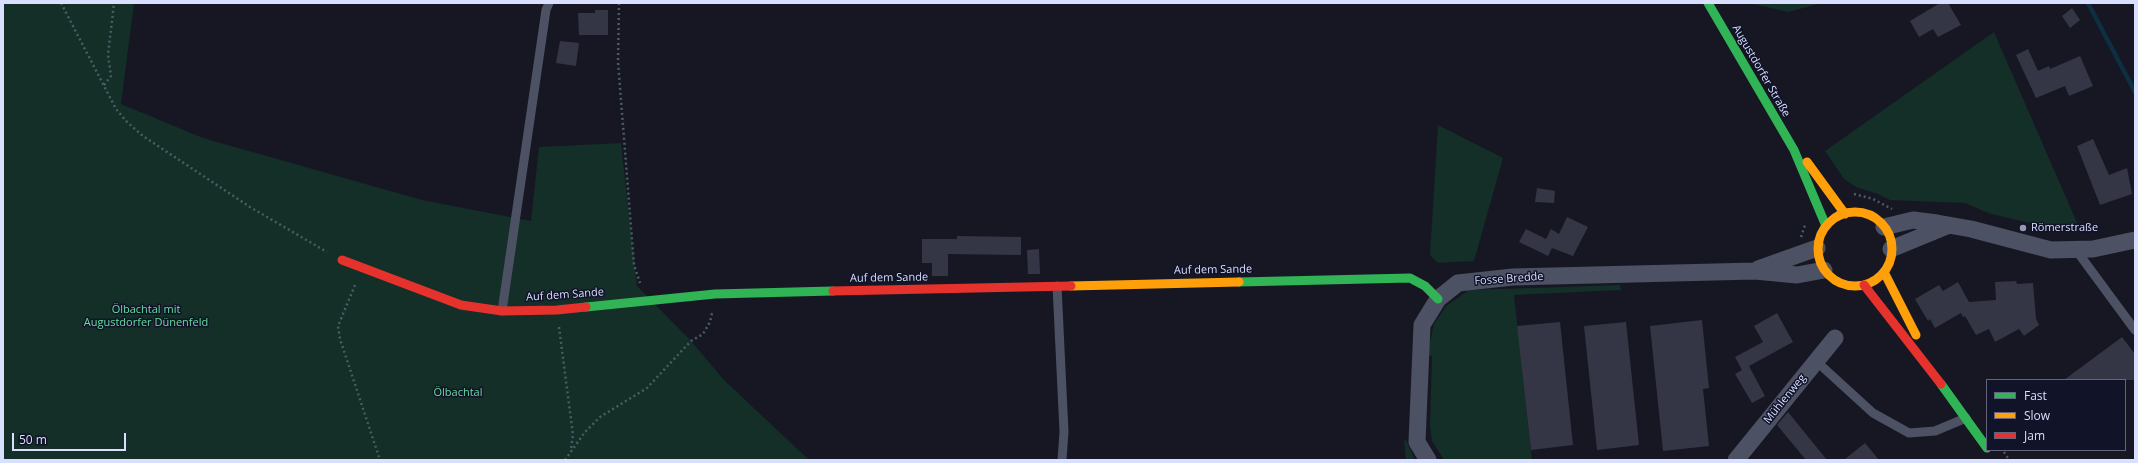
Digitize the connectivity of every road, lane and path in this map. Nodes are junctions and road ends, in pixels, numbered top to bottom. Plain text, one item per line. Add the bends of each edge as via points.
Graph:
1 (61, 3) edge
2 (114, 3) edge
3 (549, 3) edge
4 (619, 3) edge
5 (1708, 3) edge
6 (104, 85) junction
7 (1794, 150) junction
8 (1852, 194) dead end
9 (1893, 210) dead end
10 (1845, 214) junction
11 (1806, 218) dead end
12 (1826, 226) junction
13 (1947, 226) junction
14 (1884, 227) junction
15 (2135, 240) edge
16 (1818, 248) junction
17 (1892, 249) junction
18 (2076, 250) junction
19 (1793, 256) junction
20 (342, 260) joint
21 (364, 268) junction
22 (1824, 270) junction
23 (1754, 271) junction
24 (1884, 272) junction
25 (1864, 285) junction
26 (1057, 286) junction
27 (716, 294) junction
28 (1438, 299) junction
29 (646, 301) junction
30 (557, 310) junction
31 (502, 311) junction
32 (2135, 330) edge
33 (1835, 338) dead end
34 (1816, 361) junction
35 (1938, 378) junction
36 (1966, 418) junction
37 (1986, 447) edge
38 (571, 450) junction
39 (2003, 451) edge
40 (380, 460) edge
41 (565, 460) edge
42 (1062, 460) edge
43 (1428, 460) edge
44 (1736, 460) edge
45 (2009, 460) edge

1 - 6 path
2 - 6 path via 108,55 111,76
3 - 31 lane
4 - 29 path via 618,62 634,265
5 - 7 street, Augustdorfer Straße
6 - 20 path via 116,109 143,136 263,215
7 - 10 street, Augustdorfer Straße via 1804,158
7 - 12 street, Augustdorfer Straße
8 - 9 path via 1873,199
10 - 12 street
10 - 14 street via 1866,214
11 - 19 path via 1801,238 1791,246
12 - 16 street via 1820,236
13 - 14 street via 1913,220
13 - 17 street
13 - 18 street via 1971,229 2051,250
14 - 17 street via 1890,237
15 - 18 street via 2102,248
16 - 19 street, Fosse Bredde
16 - 22 street
17 - 24 street via 1890,261
18 - 32 lane
19 - 23 street, Fosse Bredde
20 - 21 street, Auf dem Sande
21 - 31 street, Auf dem Sande via 461,305
21 - 40 path via 338,326
22 - 23 street, Fosse Bredde via 1797,275
22 - 25 street via 1841,284
23 - 28 street, Fosse Bredde via 1513,276 1458,283
24 - 25 street
24 - 35 street
25 - 35 street
26 - 27 street, Auf dem Sande
26 - 28 street, Auf dem Sande via 1410,278 1425,286
26 - 42 lane via 1064,432
27 - 29 street, Auf dem Sande
27 - 38 path via 710,322 703,334 691,342 647,388 600,417
28 - 43 street, Fosse Bredde via 1422,325 1418,442
29 - 30 street, Auf dem Sande
30 - 31 street, Auf dem Sande
30 - 38 path via 573,435
33 - 34 street, Mühlenweg
34 - 36 lane via 1873,414 1909,433 1935,431
34 - 44 street, Mühlenweg
35 - 36 street
36 - 37 street
38 - 41 path
39 - 45 path

